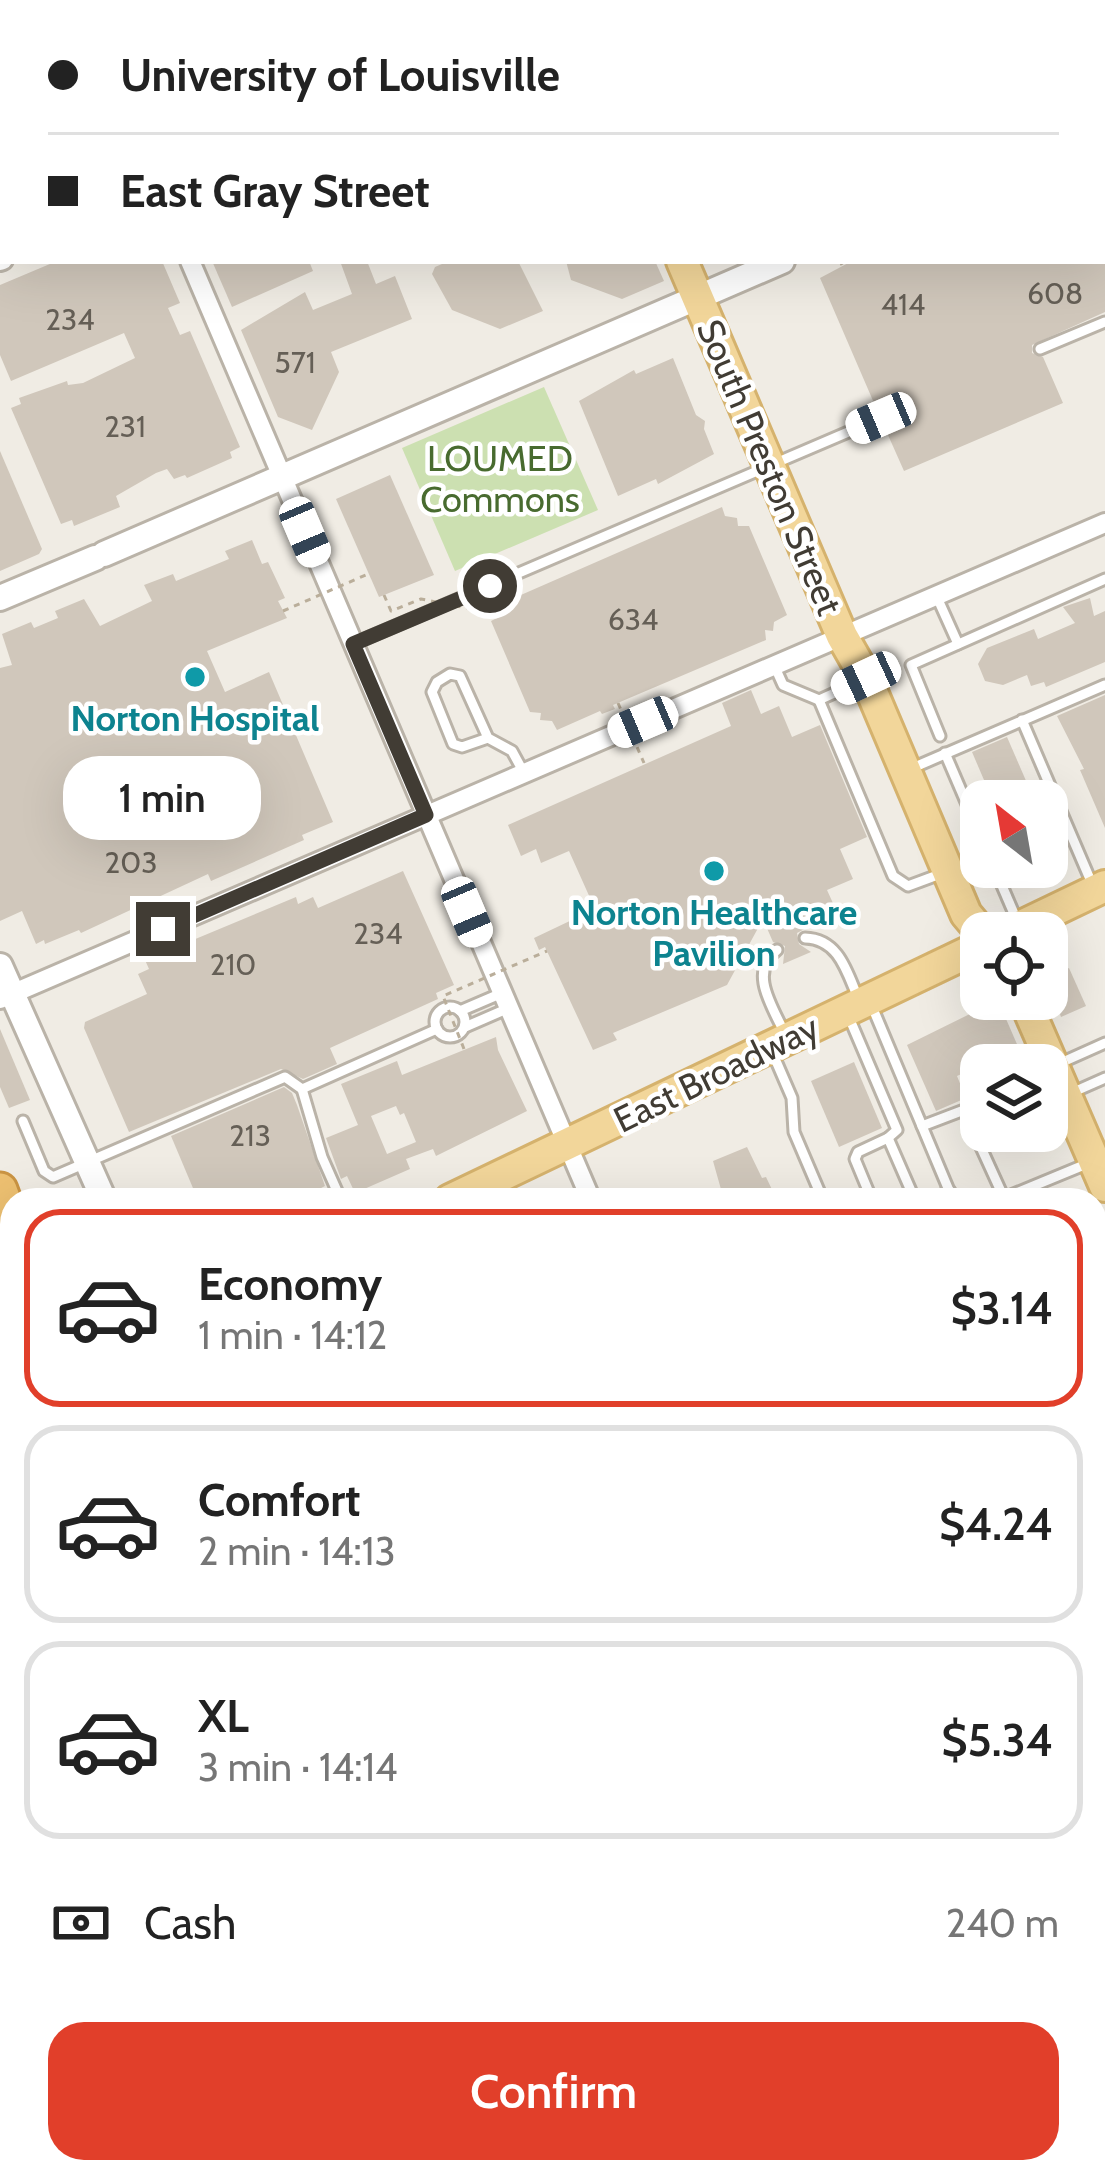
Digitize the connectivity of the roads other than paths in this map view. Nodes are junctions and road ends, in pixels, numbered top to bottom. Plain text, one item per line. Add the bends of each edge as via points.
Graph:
1 (191, 264) edge
2 (683, 264) edge
3 (775, 264) edge
4 (698, 297) junction
5 (1105, 322) edge
6 (1040, 349) dead end
7 (881, 418) dead end
8 (770, 466) junction
9 (282, 477) junction
10 (1105, 523) edge
11 (1105, 579) edge
12 (936, 596) junction
13 (0, 598) edge
14 (842, 636) junction
15 (353, 644) junction
16 (958, 644) junction
17 (774, 665) junction
18 (866, 678) junction
19 (1105, 685) edge
20 (819, 700) junction
21 (1022, 720) junction
22 (940, 736) dead end
23 (488, 738) junction
24 (945, 753) junction
25 (905, 771) junction
26 (524, 773) junction
27 (960, 788) edge
28 (426, 815) junction
29 (948, 871) junction
30 (1100, 889) edge
31 (965, 912) edge
32 (1052, 912) edge
33 (805, 938) dead end
34 (776, 950) dead end
35 (960, 956) edge
36 (0, 966) edge
37 (6, 996) edge
38 (506, 1001) junction
39 (858, 1004) junction
40 (460, 1011) junction
41 (465, 1027) junction
42 (437, 1029) junction
43 (778, 1042) junction
44 (1105, 1043) edge
45 (1068, 1060) edge
46 (1105, 1078) edge
47 (302, 1089) junction
48 (1068, 1095) edge
49 (1068, 1103) edge
50 (23, 1121) dead end
51 (922, 1126) junction
52 (888, 1138) junction
53 (567, 1144) junction
54 (88, 1162) junction
55 (1100, 1173) edge
56 (99, 1188) edge
57 (336, 1188) edge
58 (475, 1188) edge
59 (586, 1188) edge
60 (818, 1188) edge
61 (867, 1188) edge
62 (910, 1188) edge
63 (948, 1188) edge
64 (996, 1188) edge
65 (1043, 1188) edge

1 - 9 street
2 - 4 main road, South Preston Street
3 - 4 street
4 - 8 main road, South Preston Street
4 - 9 street
5 - 6 lane
7 - 8 lane
8 - 14 main road, South Preston Street
8 - 15 lane
9 - 13 street
9 - 15 street
10 - 12 street
11 - 16 lane
12 - 14 street
12 - 16 lane
14 - 17 street
14 - 18 main road, South Preston Street
15 - 28 street
16 - 22 lane via 911,665
17 - 20 lane via 783,686
17 - 26 street
18 - 20 lane
18 - 25 main road, South Preston Street
19 - 21 lane
20 - 29 lane via 893,875 908,886
21 - 24 lane
21 - 30 lane
23 - 23 lane via 453,744 432,692 437,682 450,674 463,680
23 - 26 lane via 512,751
24 - 25 lane
24 - 27 lane
25 - 29 main road, South Preston Street
26 - 28 street
28 - 37 street
28 - 38 street
29 - 31 main road, South Preston Street
30 - 32 main road
33 - 39 lane via 833,948
34 - 43 lane via 761,977
35 - 39 main road, East Broadway
36 - 37 street
37 - 54 street
38 - 40 lane
38 - 41 lane
38 - 53 street
39 - 43 main road, East Broadway
39 - 51 lane
39 - 52 lane via 897,1130
40 - 41 lane
40 - 42 lane via 443,1009
41 - 42 lane via 452,1038
42 - 47 lane
43 - 53 main road, East Broadway
43 - 60 lane via 794,1132
44 - 45 lane
46 - 48 lane
47 - 54 lane via 285,1076
47 - 57 lane
49 - 55 main road
50 - 54 lane via 50,1176
51 - 63 lane
51 - 64 lane via 964,1110
52 - 61 lane via 855,1159
52 - 62 lane
53 - 58 main road, East Broadway
53 - 59 street
54 - 56 street
55 - 65 lane

